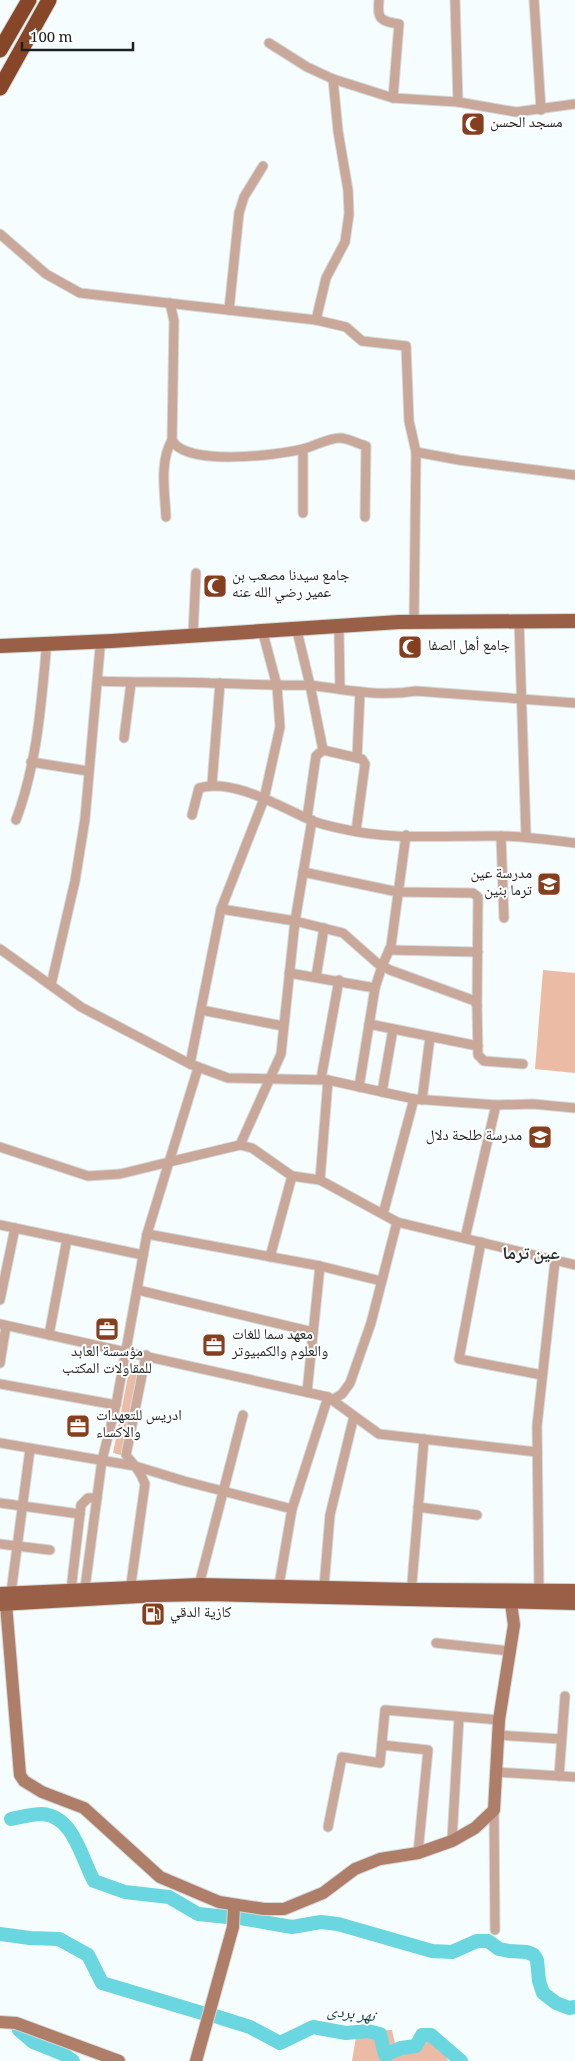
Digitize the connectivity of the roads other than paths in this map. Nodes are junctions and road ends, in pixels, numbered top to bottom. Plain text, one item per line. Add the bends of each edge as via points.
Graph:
1 (29, 0) edge
2 (49, 0) edge
3 (379, 0) edge
4 (455, 0) edge
5 (534, 0) edge
6 (269, 43) dead end
7 (0, 50) edge
8 (333, 79) junction
9 (0, 88) edge
10 (393, 98) junction
11 (458, 102) junction
12 (575, 104) edge
13 (541, 110) junction
14 (263, 166) dead end
15 (0, 234) edge
16 (170, 303) junction
17 (229, 310) junction
18 (316, 320) junction
19 (172, 440) junction
20 (303, 449) junction
21 (416, 452) junction
22 (575, 475) edge
23 (303, 513) dead end
24 (365, 516) dead end
25 (166, 517) dead end
26 (196, 573) dead end
27 (575, 621) edge
28 (414, 622) junction
29 (519, 625) junction
30 (575, 628) edge
31 (339, 632) junction
32 (193, 634) junction
33 (298, 635) junction
34 (264, 637) junction
35 (0, 646) edge
36 (100, 648) junction
37 (46, 652) junction
38 (0, 653) edge
39 (98, 681) junction
40 (131, 683) junction
41 (220, 683) junction
42 (310, 685) junction
43 (277, 686) junction
44 (340, 689) junction
45 (360, 692) junction
46 (521, 699) junction
47 (575, 703) edge
48 (124, 738) dead end
49 (324, 750) junction
50 (357, 758) junction
51 (32, 762) junction
52 (88, 771) junction
53 (212, 784) junction
54 (264, 799) junction
55 (192, 815) dead end
56 (309, 819) junction
57 (16, 820) dead end
58 (356, 831) junction
59 (406, 836) junction
60 (501, 836) junction
61 (526, 836) junction
62 (575, 843) edge
63 (303, 872) junction
64 (398, 892) junction
65 (221, 909) junction
66 (504, 918) dead end
67 (295, 921) junction
68 (324, 928) junction
69 (0, 949) edge
70 (389, 950) junction
71 (478, 952) junction
72 (382, 966) junction
73 (289, 974) junction
74 (316, 977) junction
75 (339, 980) junction
76 (50, 985) junction
77 (375, 988) junction
78 (478, 1006) junction
79 (201, 1010) junction
80 (369, 1024) junction
81 (283, 1026) junction
82 (393, 1029) junction
83 (430, 1036) junction
84 (478, 1046) junction
85 (523, 1064) dead end
86 (194, 1066) junction
87 (270, 1078) junction
88 (324, 1080) junction
89 (359, 1087) junction
90 (382, 1092) junction
91 (418, 1100) junction
92 (496, 1105) junction
93 (575, 1108) edge
94 (240, 1145) junction
95 (0, 1147) edge
96 (169, 1162) junction
97 (292, 1176) junction
98 (320, 1180) junction
99 (383, 1214) junction
100 (397, 1222) junction
101 (0, 1225) edge
102 (15, 1228) junction
103 (147, 1234) junction
104 (465, 1238) junction
105 (67, 1239) junction
106 (481, 1242) junction
107 (144, 1255) junction
108 (270, 1257) junction
109 (555, 1261) junction
110 (575, 1265) edge
111 (320, 1266) junction
112 (381, 1281) junction
113 (138, 1290) junction
114 (0, 1300) edge
115 (3, 1325) edge
116 (313, 1332) junction
117 (49, 1335) junction
118 (127, 1351) junction
119 (146, 1355) junction
120 (0, 1363) edge
121 (542, 1375) junction
122 (0, 1384) edge
123 (308, 1392) junction
124 (330, 1398) junction
125 (116, 1406) junction
126 (244, 1416) dead end
127 (354, 1416) junction
128 (424, 1439) junction
129 (0, 1444) edge
130 (30, 1448) junction
131 (537, 1452) junction
132 (102, 1460) junction
133 (135, 1466) junction
134 (223, 1492) junction
135 (97, 1498) junction
136 (0, 1503) edge
137 (22, 1506) junction
138 (418, 1507) junction
139 (292, 1508) junction
140 (80, 1514) junction
141 (477, 1514) dead end
142 (0, 1544) edge
143 (16, 1546) junction
144 (50, 1550) dead end
145 (199, 1585) junction
146 (324, 1587) junction
147 (71, 1590) junction
148 (278, 1591) junction
149 (539, 1591) junction
150 (575, 1591) edge
151 (130, 1592) junction
152 (83, 1594) junction
153 (411, 1595) junction
154 (511, 1597) junction
155 (4, 1599) edge
156 (575, 1603) edge
157 (436, 1644) dead end
158 (510, 1651) junction
159 (565, 1696) dead end
160 (459, 1717) junction
161 (498, 1720) junction
162 (497, 1735) junction
163 (561, 1739) junction
164 (382, 1745) junction
165 (495, 1772) junction
166 (559, 1776) junction
167 (575, 1777) edge
168 (494, 1810) junction
169 (328, 1827) dead end
170 (452, 1841) junction
171 (418, 1853) junction
172 (234, 1906) junction
173 (495, 1930) dead end
174 (0, 2022) edge
175 (198, 2059) edge
176 (119, 2061) edge

1 - 7 highway
2 - 9 highway
3 - 10 street via 380,19 399,24
4 - 11 street
5 - 13 street
6 - 8 street
8 - 10 street
8 - 18 street via 349,214 345,242 326,278
10 - 11 street
11 - 13 street via 516,112
12 - 13 street
14 - 17 street via 244,196 239,213
15 - 16 street via 46,274 80,293
16 - 17 street
16 - 19 street via 174,321
17 - 18 street
18 - 21 street via 346,327 362,341 406,346 409,420
19 - 20 street via 185,452 240,458
19 - 25 street via 164,465
20 - 23 street
20 - 24 street via 341,438 366,446
21 - 22 street
21 - 28 street
26 - 32 street
27 - 29 main road
28 - 29 main road
28 - 32 main road
29 - 30 main road
29 - 31 main road
29 - 46 street
31 - 33 main road
31 - 44 street
32 - 35 main road
33 - 34 main road
33 - 42 street
34 - 36 main road
34 - 43 street
36 - 37 main road
36 - 39 street
37 - 38 main road
37 - 51 street via 40,721
39 - 40 street
39 - 52 street
40 - 41 street
40 - 48 street
41 - 43 street
41 - 53 street
42 - 43 street
42 - 44 street
42 - 49 street
43 - 54 street via 280,727
44 - 45 street
45 - 46 street via 398,694 416,691
45 - 50 street
46 - 47 street
46 - 61 street
49 - 50 street
49 - 56 street via 316,756
50 - 58 street via 365,764
51 - 52 street
51 - 57 street
52 - 76 street via 85,819 75,881
53 - 54 street
53 - 55 street via 199,788
54 - 56 street
54 - 65 street
56 - 58 street
56 - 63 street
58 - 59 street
59 - 60 street
59 - 64 street
60 - 61 street
60 - 66 street
61 - 62 street
63 - 64 street
63 - 67 street
64 - 70 street
64 - 71 street via 473,893 478,897
65 - 67 street
65 - 79 street
67 - 68 street
67 - 73 street
68 - 72 street via 343,933
68 - 74 street
69 - 76 street
70 - 71 street
70 - 72 street
71 - 78 street
72 - 77 street
72 - 78 street via 475,1001
73 - 74 street
73 - 81 street
74 - 75 street
75 - 77 street
75 - 88 street
76 - 86 street via 81,1006
77 - 80 street
78 - 84 street
79 - 81 street
79 - 86 street
80 - 82 street
80 - 89 street
81 - 87 street via 281,1054
82 - 83 street
82 - 90 street
83 - 84 street
83 - 91 street
84 - 85 street via 478,1055 484,1061
86 - 87 street via 228,1078
86 - 96 street
87 - 88 street
87 - 94 street
88 - 89 street
88 - 98 street
89 - 90 street
90 - 91 street
91 - 92 street
91 - 99 street
92 - 93 street
92 - 104 street
94 - 96 street
94 - 97 street via 252,1148
95 - 96 street via 88,1176 120,1174
96 - 103 street
97 - 98 street
97 - 108 street
98 - 99 street
99 - 100 street
100 - 104 street
100 - 112 street
101 - 102 street
102 - 105 street
102 - 114 street
103 - 107 street
103 - 108 street
104 - 106 street
105 - 107 street
105 - 117 street
106 - 109 street
106 - 121 street via 459,1359
107 - 113 street
108 - 111 street
109 - 110 street
109 - 121 street
111 - 112 street
111 - 116 street
112 - 124 street via 371,1323 350,1383 342,1394
113 - 116 street
113 - 118 street
115 - 117 street
115 - 120 street
116 - 123 street
117 - 118 street
118 - 119 street
118 - 125 street
119 - 123 street
119 - 133 street via 126,1455
121 - 131 street
122 - 125 street
123 - 124 street
124 - 127 street
124 - 139 street
125 - 132 street
126 - 134 street
127 - 128 street via 379,1434
127 - 146 street via 330,1515
128 - 131 street
128 - 138 street
129 - 130 street
130 - 132 street
130 - 137 street
131 - 149 street
132 - 133 street
132 - 135 street
133 - 134 street
133 - 151 street via 145,1484
134 - 139 street
134 - 145 street
135 - 140 street via 86,1500 81,1505
135 - 152 street
136 - 137 street
137 - 140 street
137 - 143 street
138 - 141 street
138 - 153 street
139 - 148 street
140 - 147 street
142 - 143 street
143 - 144 street
143 - 155 street
145 - 148 main road
145 - 151 main road
146 - 148 main road
146 - 153 main road
147 - 152 main road
147 - 155 main road
148 - 151 main road via 208,1594
148 - 153 main road
149 - 150 main road
149 - 154 main road
151 - 152 main road
152 - 155 main road
153 - 154 main road
154 - 156 main road
154 - 158 street via 514,1620
155 - 172 street via 20,1775 24,1781 42,1792 84,1808 160,1877
157 - 158 street
158 - 161 street
159 - 163 street
160 - 161 street
160 - 164 street via 385,1710
160 - 170 street
161 - 162 street
162 - 163 street
162 - 165 street
163 - 166 street
164 - 169 street via 380,1763 342,1757
164 - 171 street via 428,1750
165 - 166 street
165 - 168 street
166 - 167 street
168 - 170 street via 475,1828
168 - 173 street
170 - 171 street
171 - 172 street via 380,1859 355,1869 323,1893 284,1909
172 - 175 street via 233,1927
174 - 176 street via 16,2024

